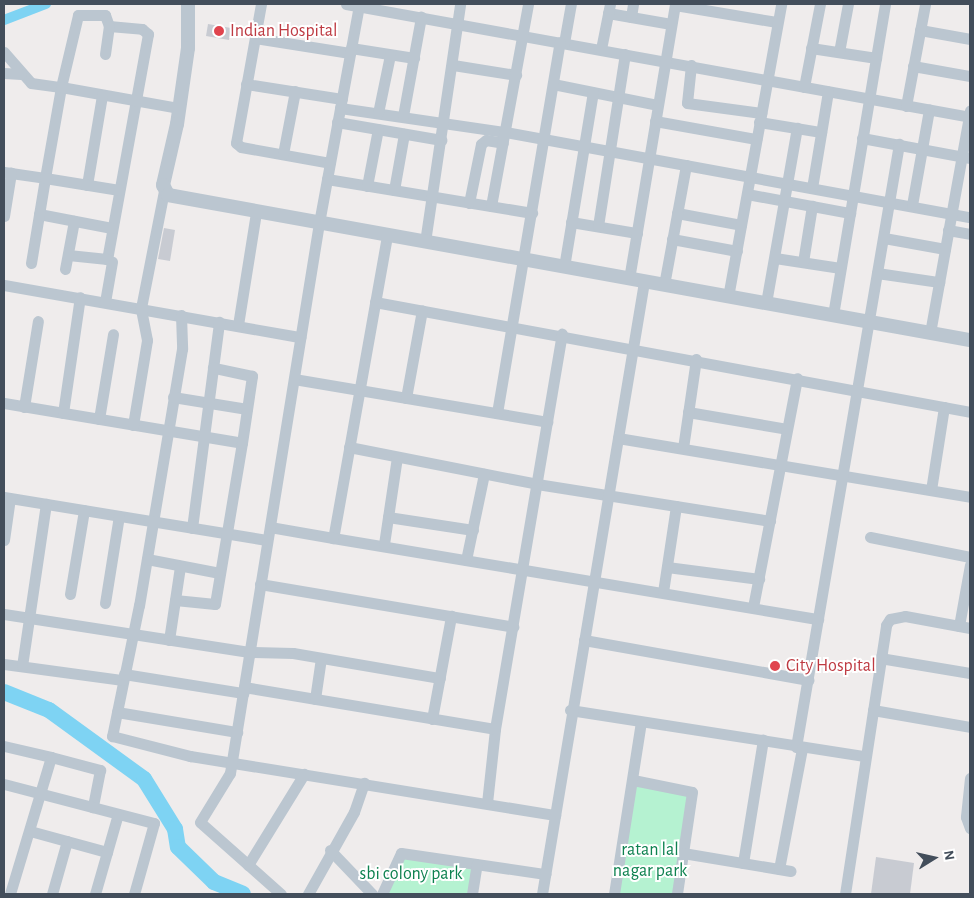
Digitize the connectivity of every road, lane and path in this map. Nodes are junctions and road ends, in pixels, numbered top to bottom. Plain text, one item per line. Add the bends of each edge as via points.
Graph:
1 (188, 4) edge
2 (261, 4) edge
3 (346, 4) edge
4 (460, 4) edge
5 (528, 4) edge
6 (571, 4) edge
7 (633, 4) edge
8 (675, 4) edge
9 (780, 4) edge
10 (820, 4) edge
11 (848, 4) edge
12 (885, 4) edge
13 (925, 4) edge
14 (359, 5) edge
15 (398, 8) edge
16 (609, 8) edge
17 (421, 17) junction
18 (631, 17) junction
19 (777, 22) junction
20 (456, 23) junction
21 (671, 24) junction
22 (109, 26) junction
23 (920, 30) junction
24 (523, 35) junction
25 (255, 38) junction
26 (970, 39) edge
27 (562, 42) junction
28 (812, 48) junction
29 (601, 49) junction
30 (351, 50) junction
31 (4, 52) edge
32 (839, 52) junction
33 (105, 54) dead end
34 (625, 54) junction
35 (390, 55) junction
36 (414, 58) junction
37 (876, 58) junction
38 (664, 61) junction
39 (453, 65) junction
40 (691, 65) junction
41 (913, 66) junction
42 (4, 73) edge
43 (21, 74) junction
44 (516, 75) junction
45 (970, 76) edge
46 (767, 79) junction
47 (246, 84) junction
48 (553, 84) junction
49 (61, 87) junction
50 (804, 87) junction
51 (295, 91) junction
52 (828, 91) junction
53 (593, 92) junction
54 (102, 95) junction
55 (618, 97) junction
56 (869, 100) junction
57 (136, 101) junction
58 (341, 103) junction
59 (657, 105) junction
60 (906, 106) junction
61 (179, 108) junction
62 (929, 110) junction
63 (378, 113) junction
64 (970, 115) edge
65 (403, 116) junction
66 (760, 117) junction
67 (655, 120) junction
68 (338, 122) junction
69 (444, 122) junction
70 (798, 128) junction
71 (378, 129) junction
72 (821, 132) junction
73 (404, 134) junction
74 (504, 137) junction
75 (862, 138) junction
76 (544, 139) junction
77 (756, 139) junction
78 (441, 140) junction
79 (899, 144) junction
80 (584, 147) junction
81 (921, 148) junction
82 (609, 151) junction
83 (283, 154) junction
84 (966, 157) edge
85 (648, 158) junction
86 (330, 162) junction
87 (686, 165) junction
88 (7, 172) edge
89 (750, 177) junction
90 (46, 178) junction
91 (327, 179) junction
92 (788, 184) junction
93 (87, 185) junction
94 (367, 186) junction
95 (812, 188) junction
96 (119, 190) junction
97 (394, 190) junction
98 (164, 191) junction
99 (746, 194) junction
100 (853, 194) junction
101 (432, 196) junction
102 (785, 201) junction
103 (469, 202) junction
104 (890, 202) junction
105 (912, 205) junction
106 (491, 206) junction
107 (812, 206) junction
108 (256, 212) junction
109 (677, 212) junction
110 (850, 213) junction
111 (951, 213) junction
112 (40, 214) junction
113 (532, 214) junction
114 (4, 216) edge
115 (970, 217) edge
116 (74, 221) junction
117 (571, 222) junction
118 (319, 223) junction
119 (741, 224) junction
120 (598, 226) junction
121 (112, 228) junction
122 (948, 230) junction
123 (636, 233) junction
124 (970, 234) edge
125 (387, 236) junction
126 (884, 238) junction
127 (672, 240) junction
128 (425, 242) junction
129 (945, 249) junction
130 (736, 251) junction
131 (68, 255) junction
132 (775, 258) junction
133 (525, 260) junction
134 (112, 262) dead end
135 (803, 262) junction
136 (31, 263) dead end
137 (564, 267) junction
138 (840, 268) junction
139 (65, 269) dead end
140 (877, 273) junction
141 (629, 279) junction
142 (644, 282) junction
143 (939, 282) junction
144 (4, 285) edge
145 (664, 285) junction
146 (80, 297) junction
147 (728, 297) junction
148 (105, 302) junction
149 (375, 302) junction
150 (766, 303) junction
151 (141, 308) junction
152 (422, 310) junction
153 (181, 315) junction
154 (832, 315) junction
155 (38, 321) dead end
156 (868, 321) junction
157 (219, 322) junction
158 (238, 325) junction
159 (513, 325) junction
160 (930, 333) junction
161 (113, 334) dead end
162 (562, 334) junction
163 (300, 337) junction
164 (970, 340) edge
165 (633, 347) junction
166 (696, 359) junction
167 (213, 368) junction
168 (797, 378) junction
169 (294, 379) junction
170 (360, 390) junction
171 (856, 390) junction
172 (173, 397) junction
173 (406, 398) junction
174 (208, 403) junction
175 (4, 404) edge
176 (24, 407) junction
177 (944, 407) junction
178 (248, 409) junction
179 (688, 412) junction
180 (970, 412) edge
181 (63, 413) junction
182 (497, 413) junction
183 (99, 419) junction
184 (547, 422) junction
185 (133, 425) junction
186 (787, 429) junction
187 (167, 430) junction
188 (207, 437) junction
189 (618, 438) junction
190 (242, 443) junction
191 (349, 447) junction
192 (684, 448) junction
193 (397, 456) junction
194 (782, 464) junction
195 (484, 474) junction
196 (844, 474) junction
197 (537, 484) junction
198 (931, 490) junction
199 (608, 495) junction
200 (970, 497) edge
201 (7, 498) edge
202 (46, 504) junction
203 (676, 506) junction
204 (84, 510) junction
205 (120, 516) junction
206 (388, 517) junction
207 (770, 521) junction
208 (153, 522) junction
209 (270, 527) junction
210 (192, 528) junction
211 (473, 530) junction
212 (226, 533) junction
213 (870, 537) dead end
214 (334, 538) junction
215 (4, 540) edge
216 (267, 540) junction
217 (384, 544) junction
218 (970, 557) edge
219 (147, 559) junction
220 (466, 560) junction
221 (970, 565) edge
222 (180, 566) junction
223 (667, 567) junction
224 (522, 571) junction
225 (220, 573) junction
226 (759, 579) junction
227 (594, 580) junction
228 (260, 584) junction
229 (663, 592) junction
230 (70, 594) dead end
231 (175, 600) junction
232 (105, 603) dead end
233 (753, 607) junction
234 (4, 614) edge
235 (451, 616) junction
236 (28, 618) junction
237 (818, 619) junction
238 (513, 627) junction
239 (965, 627) edge
240 (131, 635) junction
241 (169, 640) junction
242 (584, 640) junction
243 (249, 652) junction
244 (321, 658) junction
245 (880, 658) junction
246 (4, 664) edge
247 (22, 666) junction
248 (970, 673) edge
249 (123, 677) junction
250 (440, 678) junction
251 (808, 680) junction
252 (243, 690) junction
253 (314, 699) junction
254 (570, 710) junction
255 (873, 710) junction
256 (117, 712) junction
257 (432, 719) junction
258 (641, 722) junction
259 (970, 727) edge
260 (495, 730) junction
261 (236, 732) junction
262 (763, 740) junction
263 (4, 746) edge
264 (799, 748) junction
265 (864, 756) junction
266 (51, 757) junction
267 (232, 763) junction
268 (304, 774) junction
269 (632, 780) junction
270 (364, 783) junction
271 (4, 784) edge
272 (970, 786) edge
273 (40, 794) junction
274 (487, 803) junction
275 (92, 807) junction
276 (118, 814) junction
277 (555, 814) junction
278 (970, 828) edge
279 (30, 831) junction
280 (67, 841) junction
281 (330, 850) junction
282 (107, 852) junction
283 (683, 853) junction
284 (744, 863) junction
285 (478, 864) junction
286 (248, 865) junction
287 (779, 869) junction
288 (790, 871) dead end
289 (545, 874) junction
290 (9, 890) edge
291 (52, 894) edge
292 (95, 894) edge
293 (134, 894) edge
294 (281, 894) edge
295 (308, 894) edge
296 (372, 894) edge
297 (382, 894) edge
298 (472, 894) edge
299 (542, 894) edge
300 (614, 894) edge
301 (676, 894) edge
302 (845, 894) edge

1 - 61 street via 188,48
2 - 25 street
3 - 14 street
4 - 20 street
5 - 24 street
6 - 27 street
7 - 18 street
8 - 19 street
8 - 21 street
9 - 19 street
10 - 28 street
11 - 32 street
12 - 37 street
13 - 23 street
14 - 15 street
14 - 30 street
15 - 17 street
16 - 18 street
16 - 29 street
17 - 20 street
17 - 36 street
18 - 21 street
19 - 46 street
20 - 24 street
20 - 39 street
21 - 38 street
22 - 33 street
22 - 49 street via 105,15 76,17
22 - 57 street via 142,29 148,34
23 - 26 street
23 - 41 street
24 - 27 street
24 - 44 street
25 - 30 street
25 - 47 street
27 - 29 street
27 - 48 street
28 - 32 street
28 - 50 street
29 - 34 street
30 - 35 street
30 - 58 street
31 - 43 street
32 - 37 street
34 - 38 street
34 - 55 street
35 - 36 street
35 - 63 street
36 - 65 street
37 - 56 street
38 - 40 street
38 - 59 street
39 - 44 street
39 - 69 street
40 - 46 street
40 - 66 street via 687,103
41 - 45 street
41 - 60 street
42 - 43 street
43 - 49 street via 36,85
44 - 74 street
46 - 50 street
46 - 66 street
47 - 51 street
47 - 83 street via 237,146
48 - 53 street
48 - 76 street
49 - 54 street
49 - 90 street
50 - 52 street
51 - 58 street
51 - 83 street
52 - 56 street
52 - 72 street
53 - 55 street
53 - 80 street
54 - 57 street
54 - 93 street
55 - 59 street
55 - 82 street
56 - 60 street
56 - 75 street
57 - 61 street
57 - 96 street
58 - 63 street
58 - 68 street
59 - 67 street
60 - 62 street
61 - 98 street
62 - 64 street
62 - 81 street
63 - 65 street
64 - 84 street
65 - 69 street
66 - 70 street
66 - 77 street
67 - 77 street
67 - 85 street
68 - 71 street
68 - 86 street
69 - 74 street
69 - 78 street
70 - 72 street
70 - 92 street
71 - 73 street
71 - 94 street
72 - 95 street
73 - 78 street
73 - 97 street
74 - 76 street
74 - 103 street via 481,144
74 - 106 street
75 - 79 street
75 - 100 street
76 - 80 street
76 - 113 street
77 - 89 street
78 - 101 street
79 - 81 street
79 - 104 street
80 - 82 street
80 - 117 street
81 - 84 street
81 - 105 street
82 - 85 street
82 - 120 street
83 - 86 street
84 - 111 street
85 - 87 street
85 - 123 street
86 - 91 street
87 - 89 street
87 - 109 street
88 - 90 street
88 - 114 street
89 - 92 street
89 - 99 street
90 - 93 street
90 - 112 street
91 - 94 street
91 - 118 street
92 - 95 street
92 - 102 street
93 - 96 street
94 - 97 street
95 - 100 street
96 - 121 street
97 - 101 street
98 - 108 street via 173,197
98 - 151 street
99 - 102 street
99 - 119 street
100 - 104 street
100 - 110 street
101 - 103 street
101 - 128 street
102 - 107 street
102 - 132 street
103 - 106 street
104 - 105 street
104 - 126 street
105 - 111 street
106 - 113 street
107 - 110 street
107 - 135 street
108 - 118 street
108 - 158 street
109 - 119 street
109 - 127 street
110 - 138 street
111 - 115 street
111 - 122 street
112 - 116 street
112 - 136 street
113 - 133 street
116 - 121 street
116 - 131 street
117 - 120 street
117 - 137 street
118 - 125 street
118 - 163 street
119 - 130 street
120 - 123 street
121 - 131 street via 106,260
122 - 124 street
122 - 129 street
123 - 141 street
125 - 128 street
125 - 149 street
126 - 129 street
126 - 140 street
127 - 130 street
127 - 145 street
128 - 133 street
129 - 143 street
130 - 147 street
131 - 139 street
132 - 135 street
132 - 150 street
133 - 137 street
133 - 159 street
134 - 148 street
135 - 138 street
137 - 141 street
138 - 154 street
140 - 143 street
140 - 156 street
141 - 142 street
142 - 145 street
142 - 165 street
143 - 160 street
144 - 146 street
145 - 147 street
146 - 148 street
146 - 181 street
147 - 150 street
148 - 151 street
149 - 152 street
149 - 170 street
150 - 154 street
151 - 153 street
151 - 185 street via 148,340
152 - 159 street
152 - 173 street
153 - 157 street
153 - 172 street via 182,349
154 - 156 street
155 - 176 street
156 - 160 street
156 - 171 street
157 - 158 street
157 - 167 street
158 - 163 street
159 - 162 street
159 - 182 street
160 - 164 street
161 - 183 street
162 - 165 street
162 - 184 street
163 - 169 street
165 - 166 street
165 - 189 street
166 - 168 street
166 - 179 street
167 - 174 street
167 - 178 street via 250,373
168 - 171 street
168 - 186 street
169 - 170 street
169 - 209 street
170 - 173 street
170 - 191 street
171 - 177 street
171 - 196 street
172 - 174 street
172 - 187 street
173 - 182 street
174 - 178 street
174 - 188 street
175 - 176 street
176 - 181 street
177 - 180 street
177 - 198 street
178 - 190 street
179 - 186 street
179 - 192 street
181 - 183 street
182 - 184 street
183 - 185 street
184 - 197 street
185 - 187 street
186 - 194 street
187 - 188 street
187 - 208 street
188 - 190 street
188 - 210 street
189 - 192 street
189 - 199 street
190 - 212 street
191 - 193 street
191 - 214 street
192 - 194 street
193 - 195 street
193 - 206 street
194 - 196 street
194 - 207 street
195 - 197 street
195 - 211 street
196 - 198 street
196 - 237 street
197 - 199 street
197 - 224 street
198 - 200 street
199 - 203 street
199 - 227 street
201 - 202 street
201 - 215 street
202 - 204 street
202 - 236 street
203 - 207 street
203 - 223 street
204 - 205 street
204 - 230 street
205 - 208 street
205 - 232 street
206 - 211 street
206 - 217 street
207 - 226 street
208 - 210 street
208 - 219 street
209 - 214 street
209 - 216 street
210 - 212 street
211 - 220 street
212 - 216 street
212 - 225 street
213 - 218 street
214 - 217 street
216 - 228 street
217 - 220 street
219 - 222 street
219 - 240 street
220 - 224 street
221 - 239 street
222 - 225 street
222 - 231 street
223 - 226 street
223 - 229 street
224 - 227 street
224 - 238 street
225 - 231 street via 214,604
226 - 233 street
227 - 229 street
227 - 242 street
228 - 235 street
228 - 243 street
229 - 233 street
231 - 241 street
233 - 237 street
234 - 236 street
235 - 238 street
235 - 250 street
236 - 240 street
236 - 247 street
237 - 251 street
238 - 260 street
239 - 245 street via 905,616 890,619
240 - 241 street
240 - 249 street
241 - 243 street
242 - 251 street
242 - 254 street
243 - 244 street
243 - 252 street
244 - 250 street
244 - 253 street
245 - 248 street
245 - 255 street
246 - 247 street
247 - 249 street
249 - 252 street
249 - 256 street
250 - 257 street
251 - 264 street
252 - 253 street
252 - 261 street
253 - 257 street
254 - 258 street
254 - 277 street
255 - 259 street
255 - 265 street
256 - 261 street
256 - 267 street via 112,736
257 - 260 street
258 - 262 street
258 - 269 street
260 - 274 street
261 - 267 street
262 - 264 street
262 - 284 street
263 - 266 street
264 - 265 street
264 - 287 street
265 - 302 street
266 - 273 street
266 - 275 street via 100,770
267 - 268 street
267 - 286 street via 200,822
268 - 270 street
268 - 286 street
269 - 283 street via 692,792
269 - 300 street
270 - 274 street
270 - 281 street via 354,812
271 - 273 street
272 - 278 street via 966,817
273 - 275 street
273 - 279 street
274 - 277 street
275 - 276 street
276 - 282 street
276 - 293 street via 154,823
277 - 289 street
279 - 280 street
279 - 290 street
280 - 282 street
280 - 291 street
281 - 295 street
281 - 296 street
282 - 292 street
283 - 284 street
283 - 301 street
284 - 287 street
285 - 289 street
285 - 297 street via 401,853
285 - 298 street
286 - 294 street
287 - 288 street
289 - 299 street

